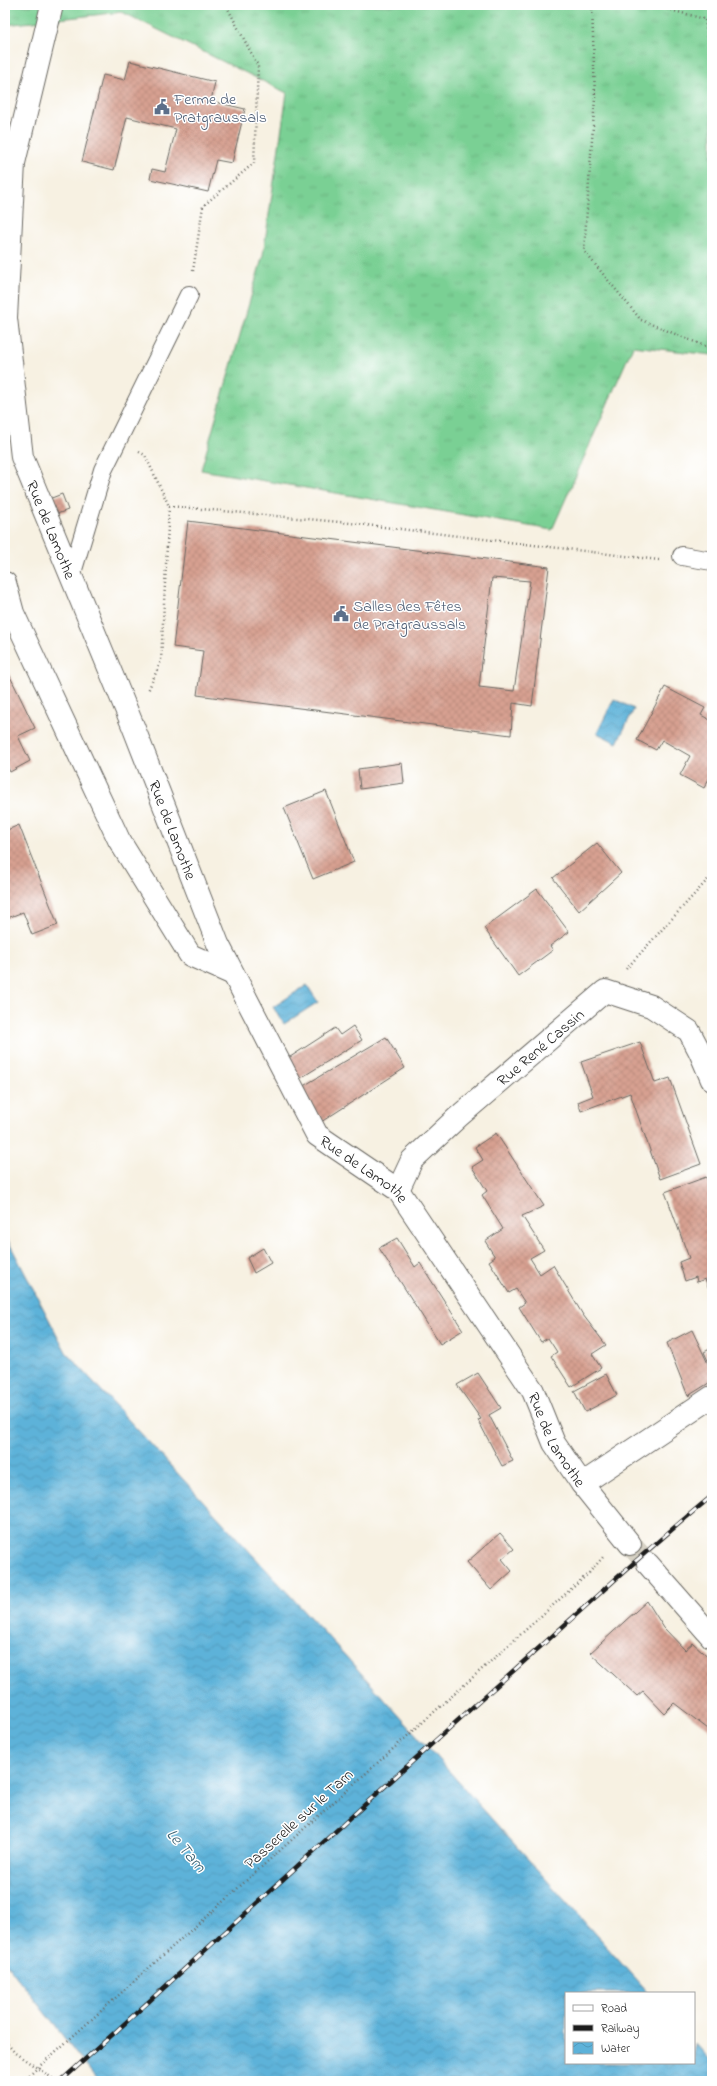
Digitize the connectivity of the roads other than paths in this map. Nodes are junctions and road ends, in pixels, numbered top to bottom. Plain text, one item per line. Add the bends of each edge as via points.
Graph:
1 (52, 5) edge
2 (189, 295) road end
3 (682, 556) road end
4 (712, 561) edge
5 (71, 576) junction
6 (5, 583) edge
7 (233, 974) junction
8 (706, 1051) edge
9 (712, 1080) edge
10 (398, 1190) junction
11 (712, 1397) edge
12 (582, 1484) junction
13 (630, 1544) tunnel mouth
14 (648, 1564) tunnel mouth
15 (712, 1637) edge

1 - 5 street, Rue de Lamothe via 14,163 6,318 22,457
2 - 5 lane via 103,470
3 - 4 lane
5 - 7 street, Rue de Lamothe via 218,944
6 - 7 street via 13,613 119,840 190,955
7 - 10 street, Rue de Lamothe via 317,1135
8 - 9 street
8 - 10 street, Rue René Cassin via 689,1031 651,1006 605,991 458,1117 412,1160
10 - 12 street, Rue de Lamothe via 533,1392 554,1443
11 - 12 street
12 - 13 street, Rue de Lamothe
14 - 15 street

